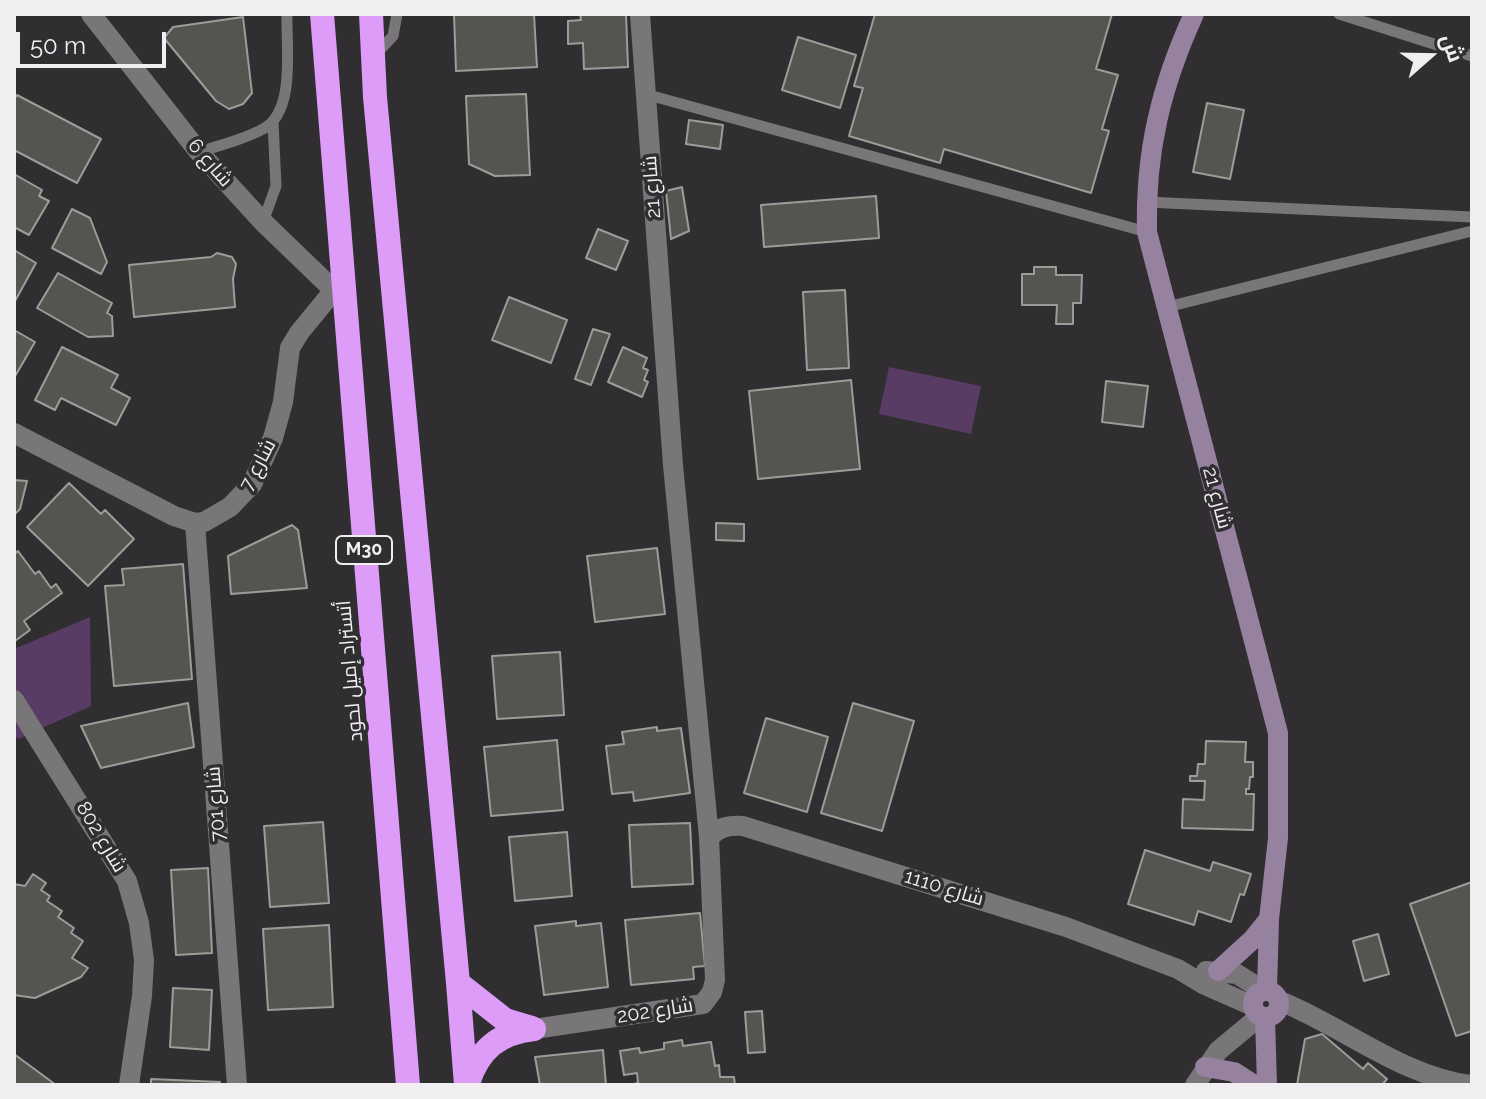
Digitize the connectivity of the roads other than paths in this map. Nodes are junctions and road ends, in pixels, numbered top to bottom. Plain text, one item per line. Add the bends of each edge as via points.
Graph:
1 (91, 14) edge
2 (287, 14) edge
3 (322, 14) edge
4 (360, 14) edge
5 (371, 14) edge
6 (397, 14) edge
7 (640, 14) edge
8 (1194, 14) edge
9 (1339, 14) edge
10 (1472, 56) edge
11 (373, 58) junction
12 (645, 94) junction
13 (375, 97) junction
14 (273, 122) junction
15 (199, 152) junction
16 (1146, 202) junction
17 (1472, 217) edge
18 (263, 222) junction
19 (1472, 231) edge
20 (1147, 232) junction
21 (340, 294) junction
22 (1167, 307) junction
23 (14, 433) edge
24 (195, 523) junction
25 (14, 700) edge
26 (709, 837) junction
27 (1269, 919) junction
28 (1178, 969) junction
29 (1218, 971) junction
30 (458, 983) junction
31 (1265, 1004) junction
32 (534, 1029) junction
33 (1200, 1076) edge
34 (129, 1085) edge
35 (237, 1085) edge
36 (408, 1085) edge
37 (466, 1085) edge
38 (1254, 1085) edge
39 (1267, 1085) edge
40 (1470, 1085) edge

1 - 15 street, شارع 6
2 - 14 lane via 285,101
3 - 21 highway, أتستراد إميل لحود / M30
4 - 13 highway
5 - 11 highway, M30
6 - 11 lane via 393,36
7 - 12 street, شارع 21
8 - 16 main road, شارع 21 via 1165,82
9 - 10 lane
11 - 13 highway, M30
12 - 20 lane
12 - 26 street, شارع 21
13 - 30 highway, M30
14 - 15 lane
14 - 18 lane via 276,186
15 - 18 street, شارع 6
16 - 17 lane
16 - 20 main road, شارع 21
18 - 21 street, شارع 6
19 - 22 lane
20 - 22 main road, شارع 21
21 - 24 street, شارع 7 via 290,348 273,438 252,484 230,507
21 - 36 highway, أتستراد إميل لحود / M30
22 - 27 main road, شارع 21 via 1278,733 1278,838
23 - 24 street
24 - 35 street, شارع 701
25 - 34 street, شارع 802 via 127,881 144,960
26 - 28 street, شارع 1110 via 726,826 743,826 1066,927
26 - 32 street, شارع 202 via 715,980 703,1004
27 - 29 main road
27 - 31 main road, شارع 21
28 - 29 street
28 - 31 street via 1203,984
29 - 31 street via 1237,974
30 - 32 highway via 505,1020
30 - 37 highway, M30
31 - 33 street
31 - 39 main road, شارع 21
31 - 40 street via 1316,1016 1404,1066
32 - 37 highway via 495,1040 473,1066
33 - 38 main road via 1234,1072

